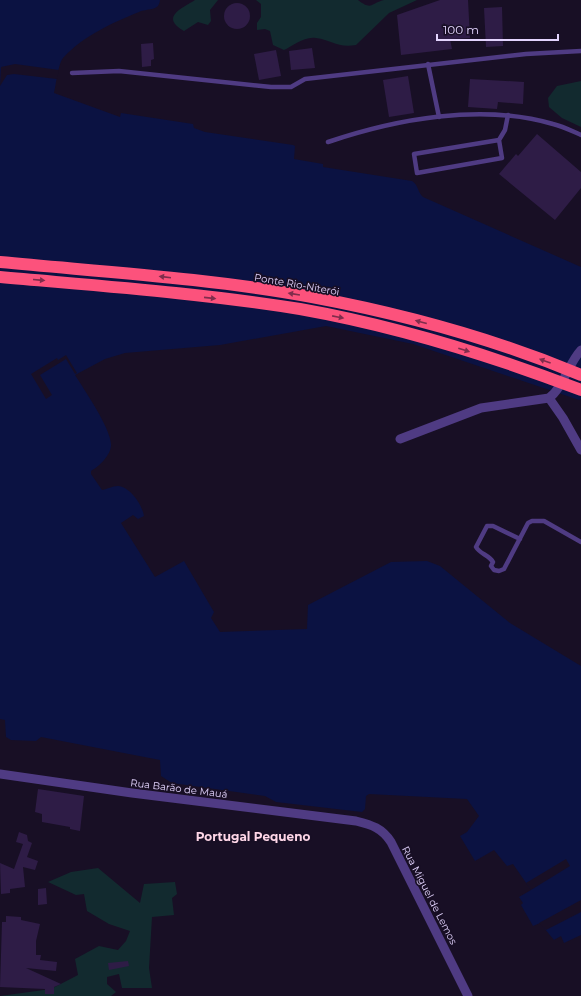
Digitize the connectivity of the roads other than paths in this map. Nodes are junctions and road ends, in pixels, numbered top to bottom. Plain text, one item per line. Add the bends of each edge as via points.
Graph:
1 (581, 51) edge
2 (428, 64) junction
3 (72, 73) dead end
4 (508, 115) junction
5 (439, 118) junction
6 (581, 135) edge
7 (499, 140) junction
8 (328, 142) dead end
9 (0, 262) edge
10 (0, 277) edge
11 (581, 350) edge
12 (581, 375) edge
13 (581, 390) edge
14 (552, 396) junction
15 (400, 439) dead end
16 (581, 450) edge
17 (520, 539) junction
18 (581, 542) edge
19 (0, 774) edge
20 (356, 821) joint
21 (468, 996) edge

1 - 2 lane
2 - 3 lane via 305,79 291,87 119,71
2 - 5 lane
4 - 5 lane via 487,113
4 - 6 lane via 553,124
4 - 7 lane via 505,130
5 - 8 lane via 363,131
7 - 7 lane via 414,154 417,173 502,158
12 -> 9 highway, Ponte Rio-Niterói, bridge via 455,331 311,297 150,276
10 -> 13 highway, bridge via 244,301 301,310 387,328 451,345
11 - 14 street, bridge via 572,359
14 - 15 street via 481,408
14 - 16 street
17 - 17 lane via 504,569 499,571 494,570 491,559 476,547 487,526 493,526
17 - 18 lane via 528,523 538,520
19 - 20 street, Rua Barão de Mauá
20 - 21 street, Rua Miguel de Lemos via 381,830 391,842

